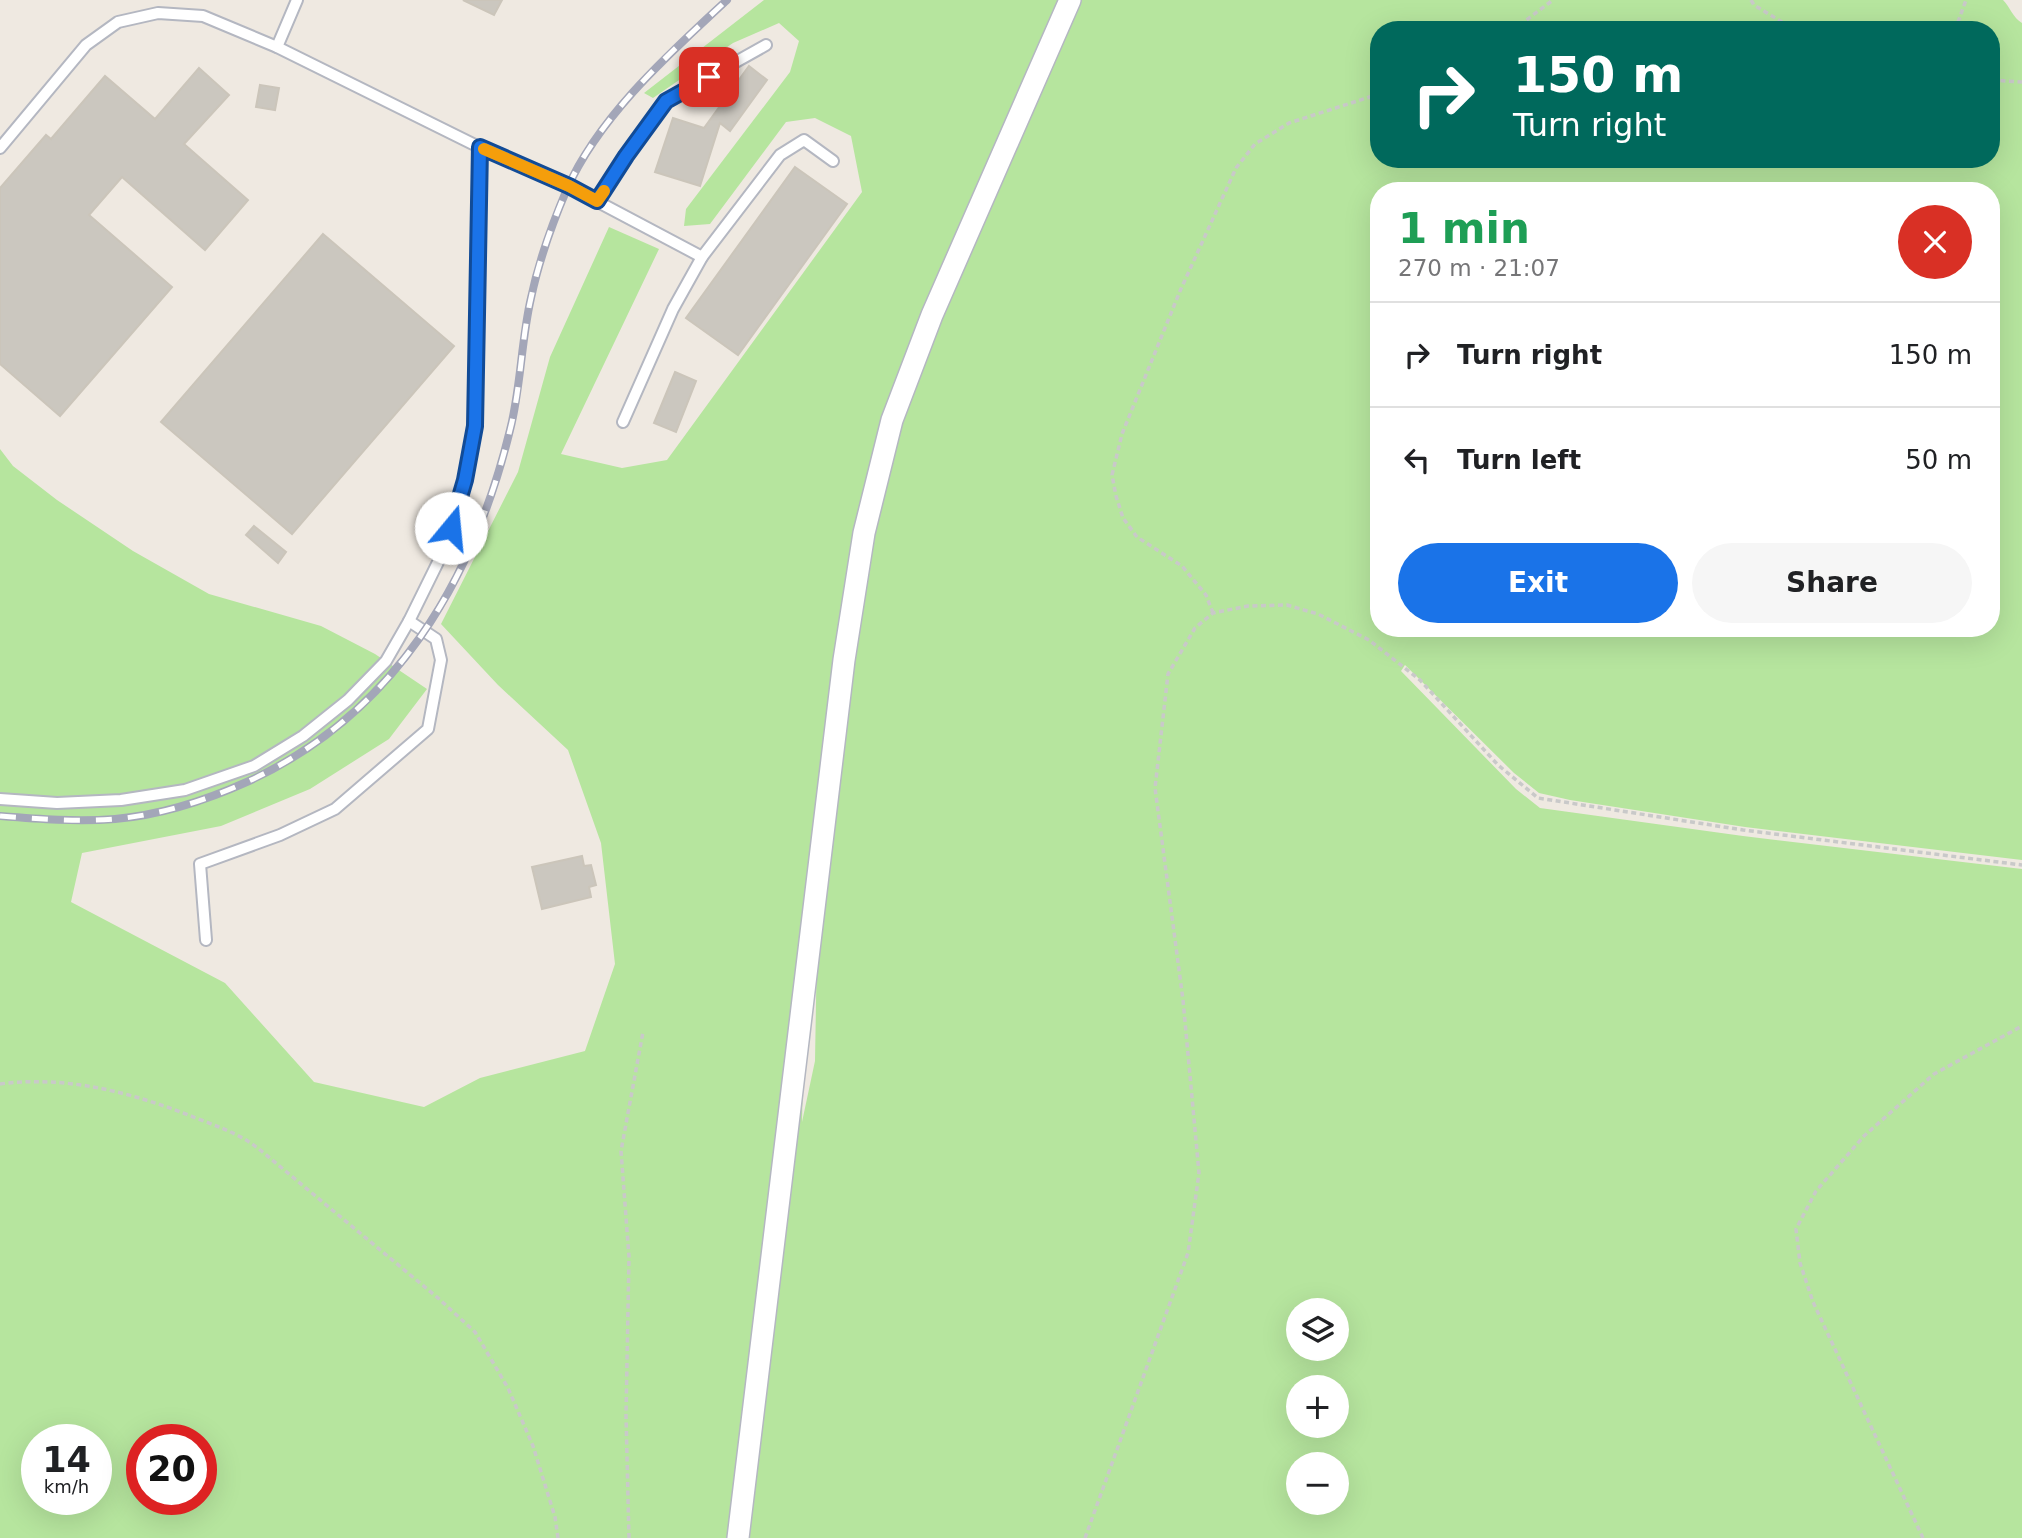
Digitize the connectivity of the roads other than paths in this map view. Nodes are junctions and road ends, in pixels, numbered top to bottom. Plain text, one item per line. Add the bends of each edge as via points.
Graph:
1 (296, 0) edge
2 (1070, 0) edge
3 (766, 45) dead end
4 (277, 47) junction
5 (480, 147) junction
6 (0, 148) edge
7 (833, 161) dead end
8 (597, 201) junction
9 (702, 257) junction
10 (623, 422) dead end
11 (409, 621) junction
12 (0, 799) edge
13 (206, 940) dead end
14 (738, 1538) edge

1 - 4 lane
2 - 14 street via 932,315 892,420 864,533 841,686
3 - 8 lane via 666,101
4 - 5 lane
4 - 6 lane via 203,16 158,13 118,22 86,45
5 - 8 lane
5 - 11 lane via 475,426 465,480 443,552
7 - 9 lane via 804,140 780,155
8 - 9 lane
9 - 10 lane via 673,309
11 - 12 lane via 386,661 348,699 303,736 254,766 185,790 121,800 57,803
11 - 13 lane via 436,639 441,660 428,729 335,809 281,835 200,864

